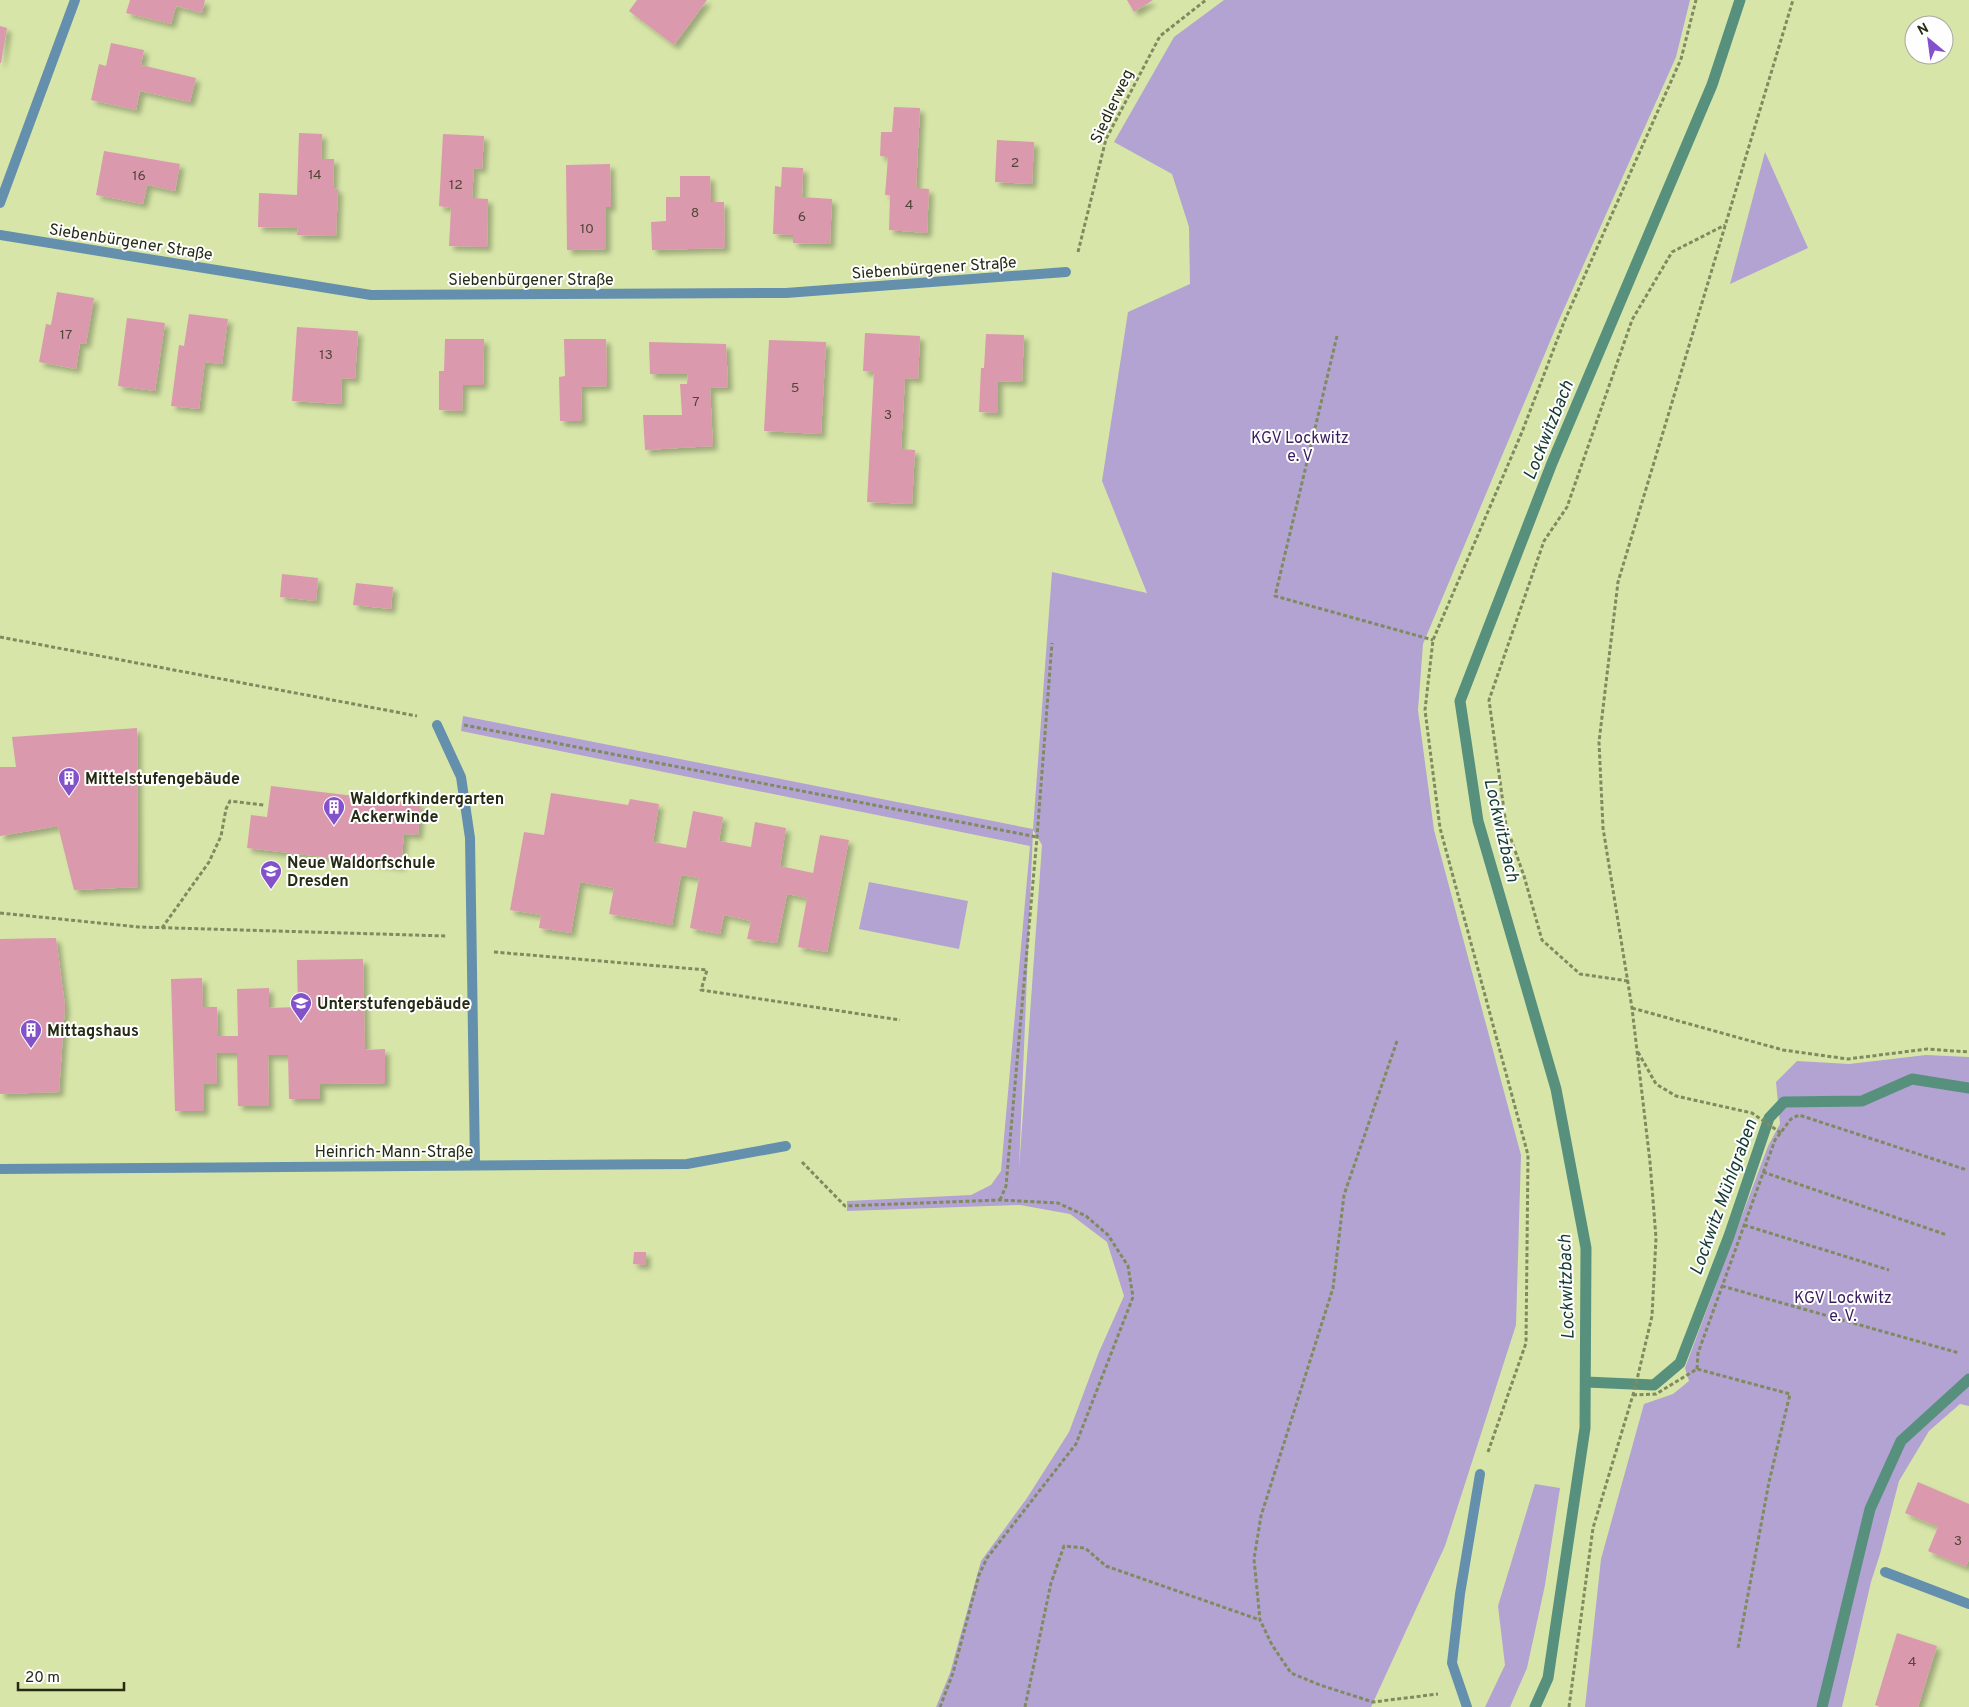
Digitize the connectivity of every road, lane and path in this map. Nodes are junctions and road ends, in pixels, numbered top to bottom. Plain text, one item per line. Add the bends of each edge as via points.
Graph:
1 (75, 0) edge
2 (1206, 0) edge
3 (1696, 0) edge
4 (1793, 0) edge
5 (0, 203) edge
6 (1726, 225) junction
7 (0, 235) edge
8 (1066, 272) joint
9 (1337, 336) dead end
10 (0, 637) edge
11 (1432, 640) junction
12 (1052, 643) dead end
13 (434, 722) junction
14 (264, 805) dead end
15 (1037, 838) junction
16 (0, 913) edge
17 (161, 928) junction
18 (447, 936) dead end
19 (471, 950) junction
20 (1628, 982) junction
21 (1632, 1008) junction
22 (900, 1020) dead end
23 (1397, 1041) dead end
24 (1637, 1050) junction
25 (1969, 1052) edge
26 (1781, 1133) junction
27 (786, 1146) joint
28 (475, 1165) junction
29 (0, 1169) edge
30 (1967, 1170) dead end
31 (1763, 1172) junction
32 (1000, 1200) junction
33 (1744, 1225) junction
34 (1947, 1235) dead end
35 (1890, 1270) dead end
36 (1722, 1286) junction
37 (1959, 1353) dead end
38 (1697, 1369) junction
39 (1633, 1395) junction
40 (1480, 1474) joint
41 (1885, 1572) dead end
42 (1969, 1604) edge
43 (1260, 1620) junction
44 (1738, 1648) dead end
45 (1462, 1691) junction
46 (940, 1707) edge
47 (1025, 1707) edge
48 (1467, 1707) edge
49 (1569, 1707) edge

1 - 5 street
2 - 8 path, Siedlerweg via 1160,36 1106,140 1076,261
3 - 11 path via 1681,59 1564,322 1522,432
4 - 6 path
6 - 20 path via 1618,582 1599,742 1603,828
6 - 20 path via 1672,252 1632,320 1567,507 1544,541 1489,700 1506,825 1542,940 1580,974
7 - 8 street, Siebenbürgener Straße via 371,295 786,293
9 - 11 path via 1275,596
10 - 13 path
11 - 40 path via 1425,710 1440,828 1528,1156 1526,1343
12 - 15 path
13 - 15 path
13 - 19 street via 461,777 470,838
14 - 17 path via 230,801 221,836 209,862
15 - 32 path via 1006,1186
16 - 17 path
17 - 18 path
19 - 22 path via 707,970 701,990
19 - 28 street
20 - 21 path
21 - 24 path
21 - 25 path via 1783,1050 1848,1059 1927,1049
23 - 43 path via 1344,1195 1333,1288 1261,1516 1254,1559
24 - 26 path via 1656,1084 1676,1096 1752,1113
24 - 39 path via 1656,1238 1652,1316
26 - 30 path via 1791,1119 1799,1115
26 - 31 path via 1775,1140
27 - 28 street, Heinrich-Mann-Straße via 687,1164
27 - 32 path via 845,1206
28 - 29 street, Heinrich-Mann-Straße
31 - 33 path
31 - 34 path
32 - 46 path via 1058,1204 1086,1216 1108,1235 1128,1266 1133,1296 1076,1444 987,1558 979,1575 954,1673
33 - 35 path
33 - 36 path
36 - 37 path
36 - 38 path via 1698,1354
38 - 39 path via 1656,1394
38 - 44 path via 1790,1394 1769,1482
39 - 49 path via 1593,1528
40 - 45 street via 1452,1663
41 - 42 street
43 - 45 path via 1291,1673 1320,1685 1372,1702
43 - 47 path via 1106,1566 1085,1548 1064,1546 1051,1583
45 - 48 street

